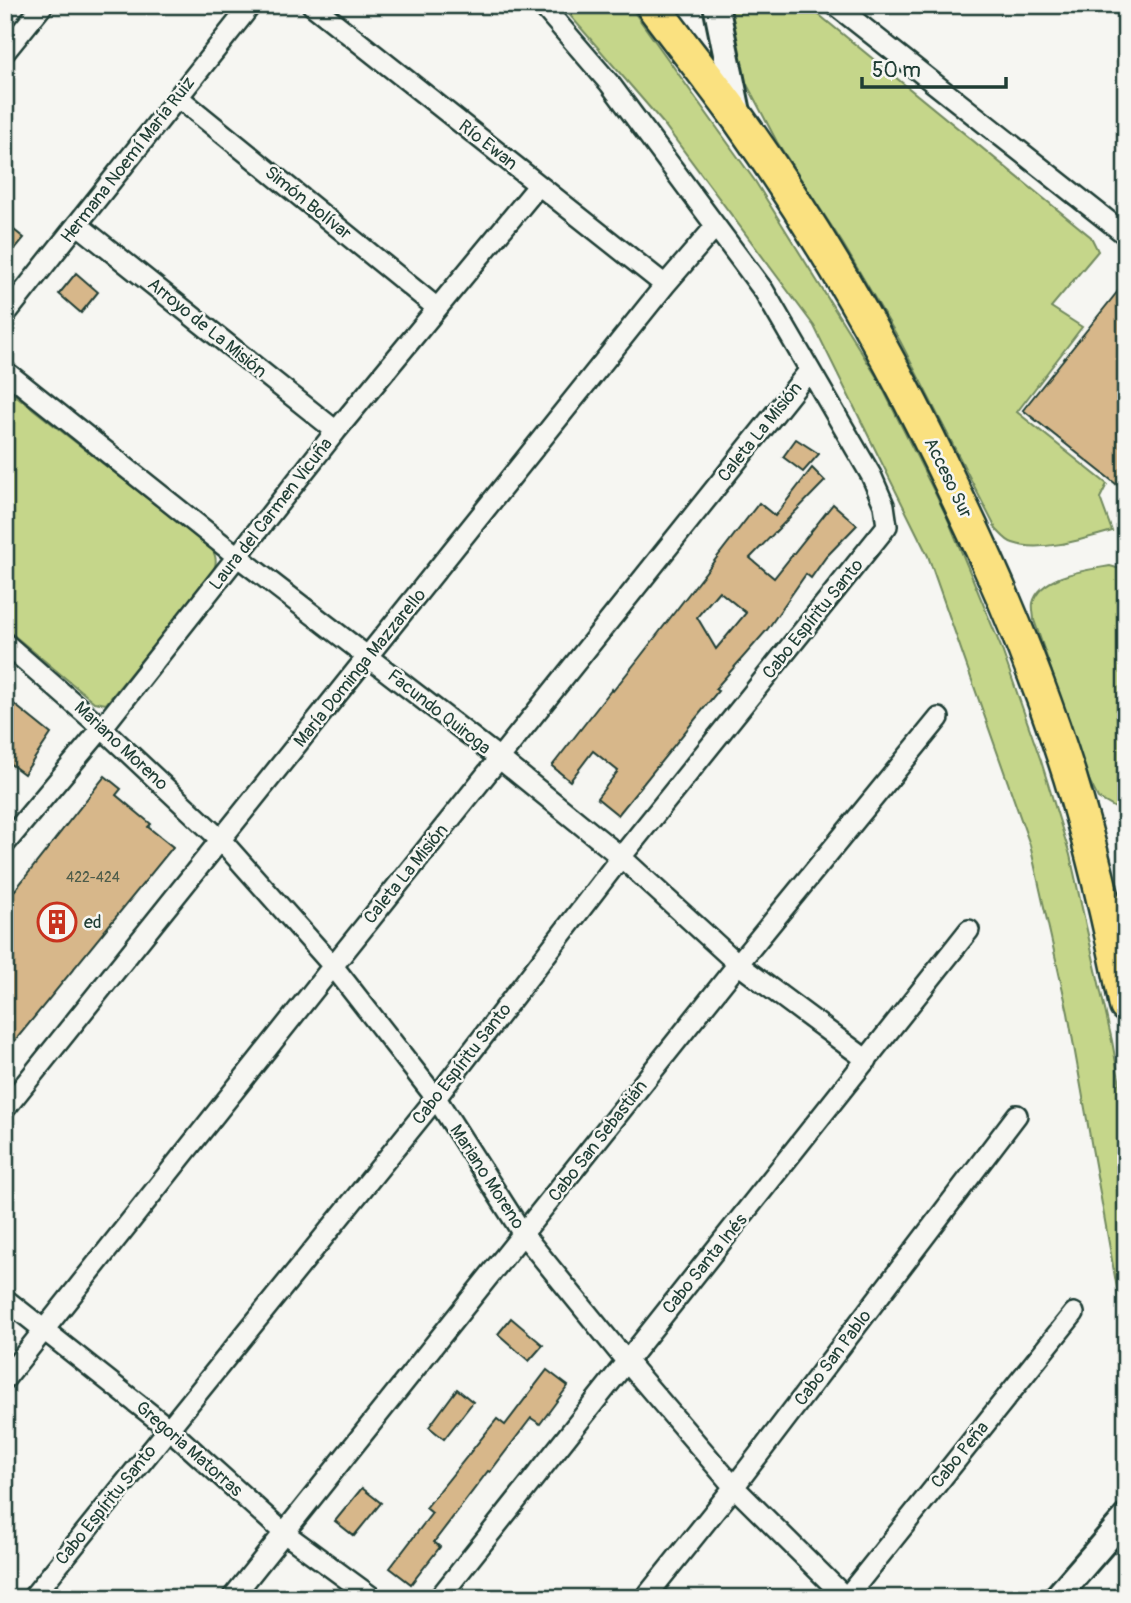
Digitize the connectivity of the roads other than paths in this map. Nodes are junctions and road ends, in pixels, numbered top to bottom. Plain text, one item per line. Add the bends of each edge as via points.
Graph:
1 (43, 5) edge
2 (251, 5) edge
3 (312, 5) edge
4 (542, 5) edge
5 (652, 5) edge
6 (716, 5) edge
7 (835, 5) edge
8 (5, 52) edge
9 (178, 97) junction
10 (740, 121) junction
11 (539, 185) junction
12 (77, 224) junction
13 (715, 227) junction
14 (1126, 235) edge
15 (664, 285) junction
16 (437, 308) junction
17 (5, 315) edge
18 (5, 371) edge
19 (809, 371) junction
20 (336, 431) junction
21 (237, 556) junction
22 (5, 643) edge
23 (369, 657) junction
24 (939, 718) dead end
25 (102, 728) junction
26 (499, 758) junction
27 (221, 839) junction
28 (5, 844) edge
29 (621, 857) junction
30 (969, 930) dead end
31 (738, 964) junction
32 (332, 966) junction
33 (1126, 1006) edge
34 (867, 1060) junction
35 (9, 1097) edge
36 (436, 1098) junction
37 (1017, 1115) dead end
38 (523, 1234) junction
39 (5, 1299) edge
40 (1074, 1312) dead end
41 (45, 1331) junction
42 (627, 1362) junction
43 (5, 1380) edge
44 (168, 1428) junction
45 (734, 1487) junction
46 (1126, 1517) edge
47 (283, 1532) junction
48 (32, 1598) edge
49 (232, 1598) edge
50 (373, 1598) edge
51 (439, 1598) edge
52 (645, 1598) edge
53 (846, 1598) edge
54 (1056, 1598) edge

1 - 8 street
2 - 9 street, Hermana Noemí María Ruiz
3 - 11 street, Río Ewan
4 - 13 street via 610,84
5 - 10 main road, Acceso Sur
6 - 10 street
7 - 14 street
9 - 12 street, Hermana Noemí María Ruiz
9 - 16 street, Simón Bolívar
10 - 33 main road, Acceso Sur via 866,318 909,396 989,564 1070,776
11 - 15 street, Río Ewan
11 - 16 street, Laura del Carmen Vicuña
12 - 17 street, Hermana Noemí María Ruiz
12 - 20 street, Arroyo de La Misión
13 - 15 street, María Dominga Mazzarello
13 - 19 street via 764,291
15 - 23 street, María Dominga Mazzarello
16 - 20 street, Laura del Carmen Vicuña
18 - 21 street, Facundo Quiroga
19 - 26 street, Caleta La Misión
19 - 29 street, Cabo Espíritu Santo via 871,475 887,526
20 - 21 street, Laura del Carmen Vicuña
21 - 23 street, Facundo Quiroga
21 - 25 street, Laura del Carmen Vicuña
22 - 25 street, Mariano Moreno
23 - 26 street, Facundo Quiroga
23 - 27 street, María Dominga Mazzarello
24 - 31 street, Cabo San Sebastián
25 - 27 street, Mariano Moreno
25 - 28 street, Laura del Carmen Vicuña
26 - 29 street, Facundo Quiroga
26 - 32 street, Caleta La Misión
27 - 32 street, Mariano Moreno
27 - 35 street, María Dominga Mazzarello
29 - 31 street, Facundo Quiroga
29 - 36 street, Cabo Espíritu Santo
30 - 34 street, Cabo Santa Inés
31 - 34 street, Facundo Quiroga
31 - 38 street, Cabo San Sebastián
32 - 36 street, Mariano Moreno
32 - 41 street, Caleta La Misión
34 - 42 street, Cabo Santa Inés
36 - 38 street, Mariano Moreno
36 - 44 street, Cabo Espíritu Santo
37 - 45 street, Cabo San Pablo
38 - 42 street, Mariano Moreno
38 - 47 street, Cabo San Sebastián
39 - 41 street, Gregoria Matorras
40 - 53 street, Cabo Peña
41 - 43 street, Caleta La Misión
41 - 44 street, Gregoria Matorras
42 - 45 street, Mariano Moreno
42 - 51 street, Cabo Santa Inés
44 - 47 street, Gregoria Matorras
44 - 48 street, Cabo Espíritu Santo
45 - 52 street, Cabo San Pablo
45 - 53 street, Mariano Moreno
46 - 54 street
47 - 49 street, Cabo San Sebastián
47 - 50 street, Gregoria Matorras

